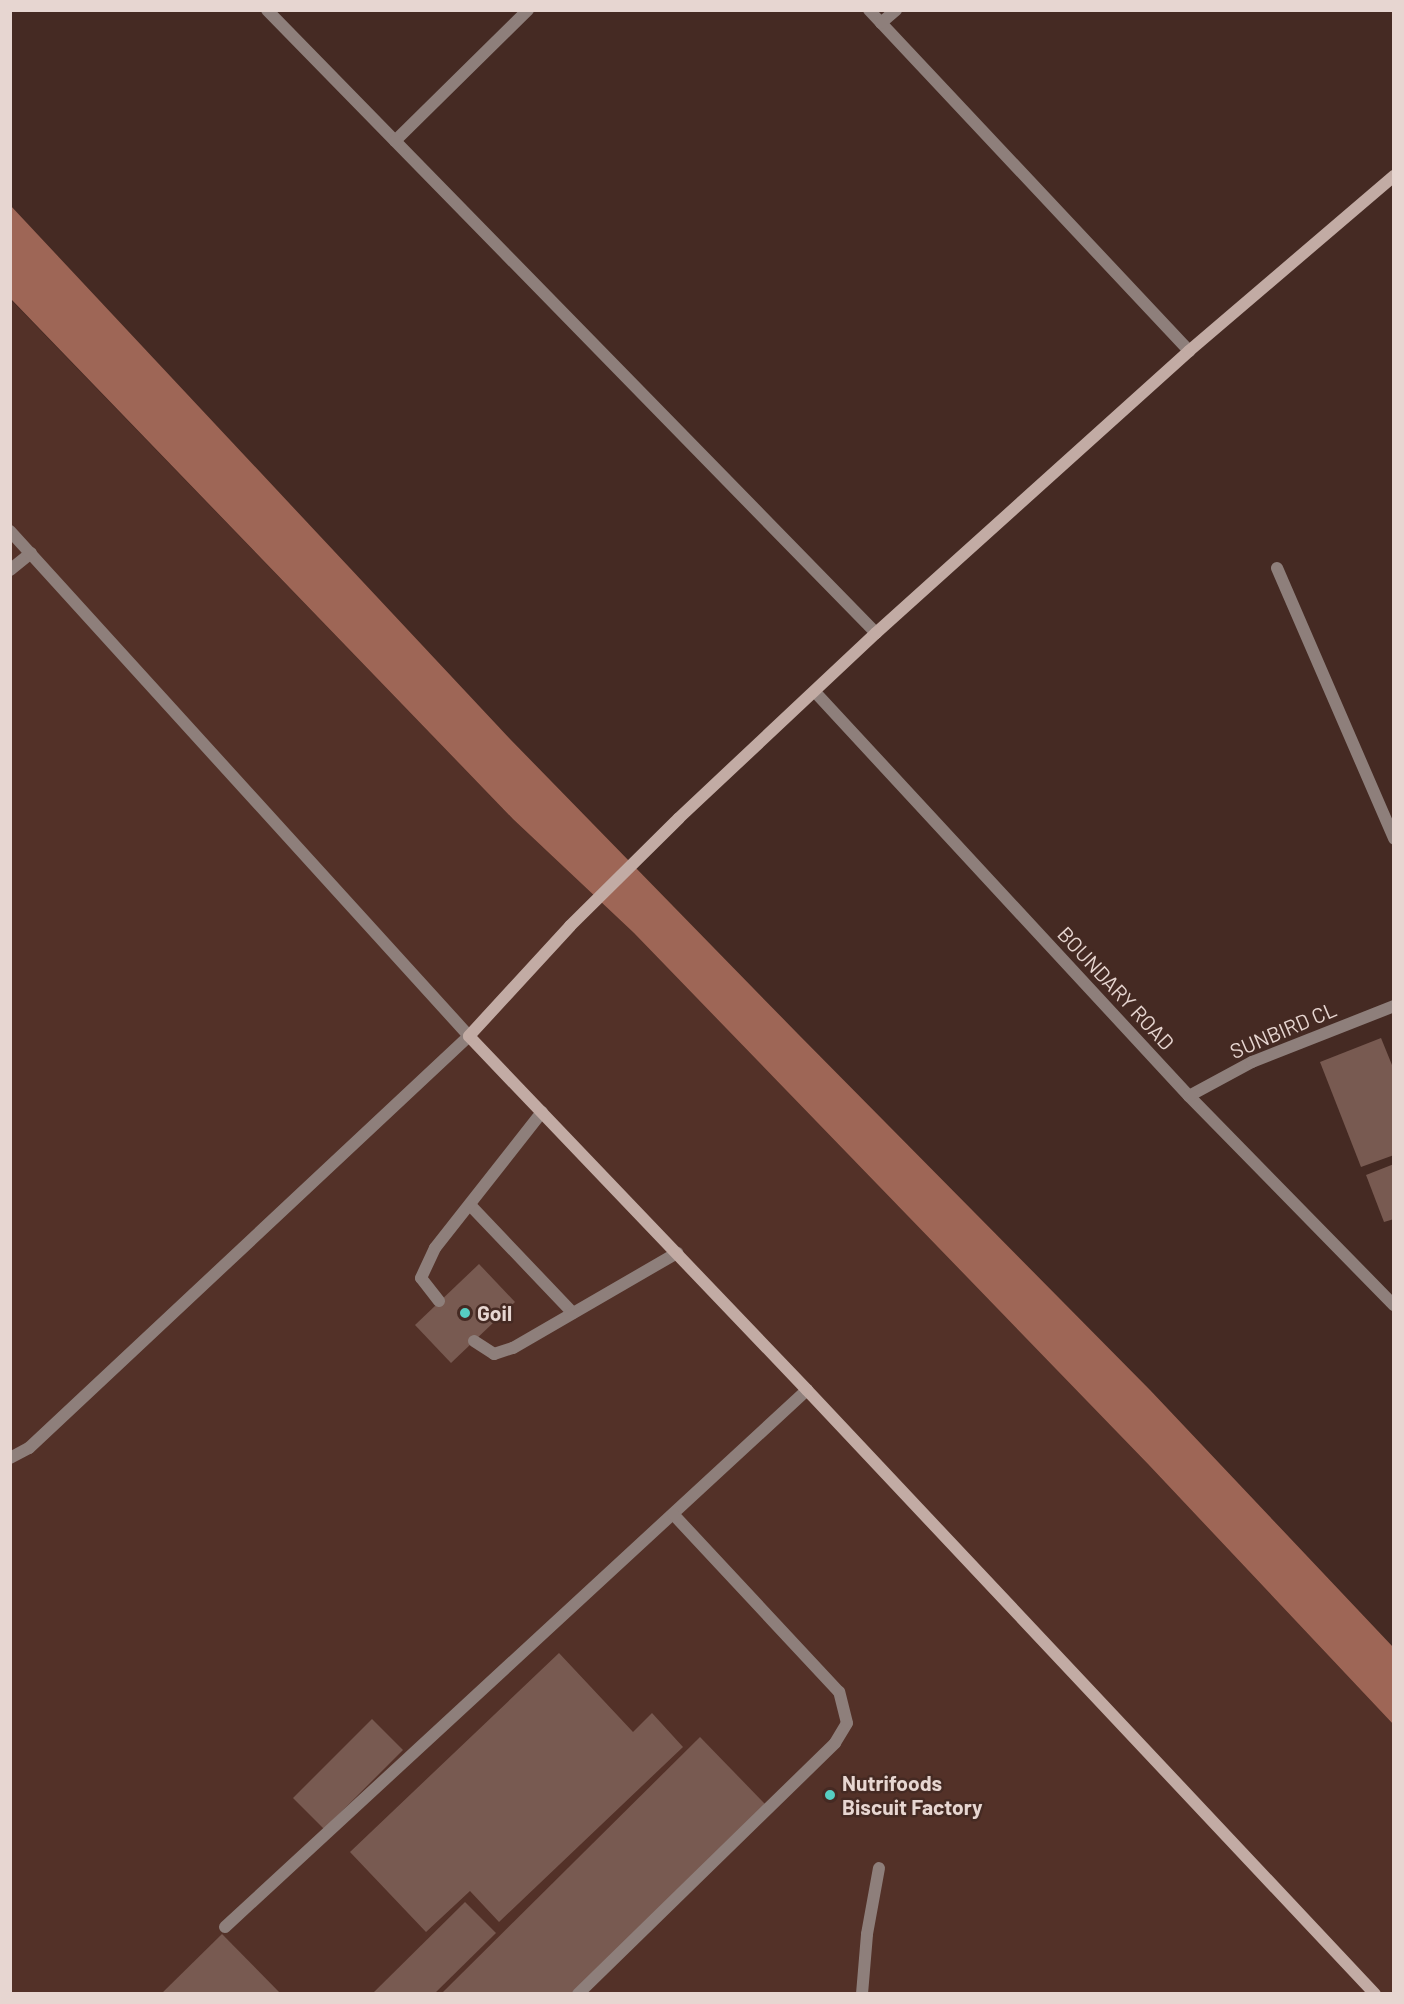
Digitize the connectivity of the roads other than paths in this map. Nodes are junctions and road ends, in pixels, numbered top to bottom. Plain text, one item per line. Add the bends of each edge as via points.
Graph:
1 (267, 10) edge
2 (528, 10) edge
3 (869, 10) edge
4 (896, 10) edge
5 (881, 22) junction
6 (395, 141) junction
7 (1394, 176) edge
8 (1189, 351) junction
9 (10, 531) edge
10 (31, 553) junction
11 (1277, 568) dead end
12 (10, 570) edge
13 (876, 633) junction
14 (815, 692) junction
15 (1394, 839) edge
16 (1394, 1006) edge
17 (469, 1036) junction
18 (1189, 1096) junction
19 (542, 1112) junction
20 (470, 1205) junction
21 (677, 1253) junction
22 (439, 1301) dead end
23 (1394, 1305) edge
24 (573, 1313) junction
25 (474, 1341) dead end
26 (807, 1390) junction
27 (10, 1458) edge
28 (673, 1514) junction
29 (879, 1868) dead end
30 (225, 1927) dead end
31 (578, 1994) edge
32 (862, 1994) edge
33 (1375, 1994) edge

1 - 6 street
2 - 6 street
3 - 5 street
4 - 5 street
5 - 8 street
6 - 13 street
7 - 8 street
8 - 13 street
9 - 10 street
10 - 12 street
10 - 17 street
11 - 15 street
13 - 14 street
14 - 17 street via 570,926
14 - 18 street, BOUNDARY ROAD
16 - 18 street, SUNBIRD CL via 1252,1062
17 - 19 street
17 - 27 street via 29,1448
18 - 23 street, BOUNDARY ROAD
19 - 20 street
19 - 21 street
20 - 22 street via 435,1248 421,1278
20 - 24 street
21 - 24 street
21 - 26 street
24 - 25 street via 513,1348 494,1354
26 - 28 street
26 - 33 street
28 - 30 street
28 - 31 street via 839,1692 847,1722 835,1743
29 - 32 street via 867,1934

